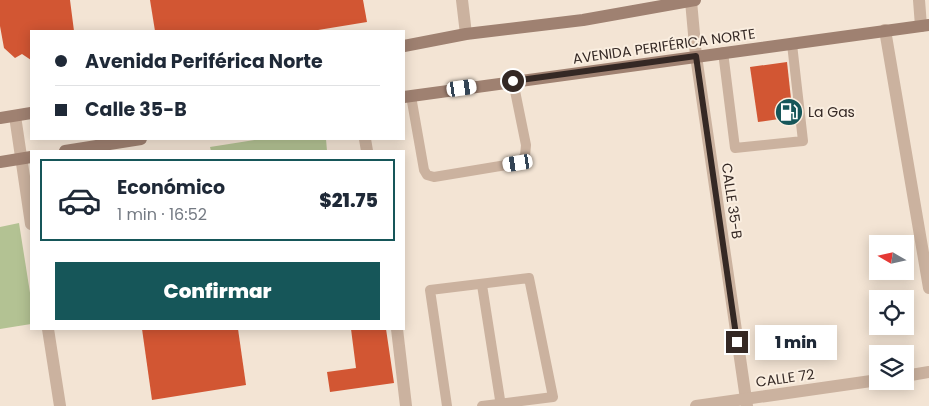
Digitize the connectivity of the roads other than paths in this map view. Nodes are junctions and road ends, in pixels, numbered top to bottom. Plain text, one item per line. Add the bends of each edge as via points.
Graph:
1 (462, 0) edge
2 (693, 0) edge
3 (919, 0) edge
4 (925, 26) edge
5 (885, 30) junction
6 (466, 34) junction
7 (792, 44) junction
8 (405, 46) edge
9 (723, 52) junction
10 (696, 56) junction
11 (513, 81) junction
12 (407, 96) edge
13 (30, 113) edge
14 (15, 116) junction
15 (0, 118) edge
16 (135, 140) edge
17 (71, 150) edge
18 (26, 158) edge
19 (0, 162) edge
20 (30, 211) edge
21 (482, 285) junction
22 (929, 288) edge
23 (48, 330) edge
24 (397, 330) edge
25 (929, 372) edge
26 (914, 374) edge
27 (869, 382) edge
28 (746, 403) edge
29 (501, 405) edge
30 (60, 406) edge
31 (406, 406) edge
32 (447, 406) edge
33 (482, 406) edge
34 (696, 406) edge

1 - 6 street
2 - 6 main road via 583,20
2 - 10 street, CALLE 35-B
3 - 4 street
4 - 5 main road, AVENIDA PERIFÉRICA NORTE
5 - 7 main road, AVENIDA PERIFÉRICA NORTE
5 - 22 street
6 - 8 main road
7 - 9 main road, AVENIDA PERIFÉRICA NORTE
7 - 9 lane via 803,141 736,148
9 - 10 main road, AVENIDA PERIFÉRICA NORTE
10 - 11 main road, AVENIDA PERIFÉRICA NORTE
10 - 28 street, CALLE 35-B
11 - 12 main road, AVENIDA PERIFÉRICA NORTE
11 - 12 lane via 526,145 525,156 518,163 434,176 427,176 424,170
13 - 14 main road
14 - 15 main road
14 - 18 street
16 - 17 main road
18 - 19 main road
18 - 20 street
21 - 29 lane
21 - 29 lane via 529,278 553,397
21 - 32 lane via 430,290
23 - 30 street
24 - 31 street
25 - 26 street
27 - 28 street, CALLE 72
28 - 34 street, CALLE 72
29 - 33 lane

